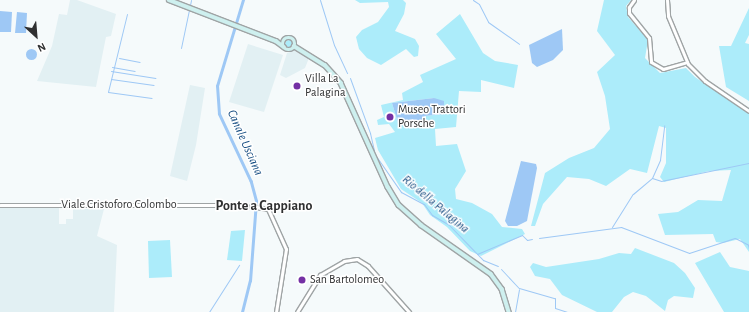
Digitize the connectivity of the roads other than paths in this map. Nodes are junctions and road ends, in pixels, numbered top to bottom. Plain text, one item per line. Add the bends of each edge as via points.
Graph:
1 (169, 0) edge
2 (634, 0) edge
3 (667, 0) edge
4 (285, 40) junction
5 (276, 41) junction
6 (294, 46) junction
7 (284, 47) junction
8 (687, 62) junction
9 (749, 111) edge
10 (0, 205) edge
11 (239, 205) tunnel mouth
12 (251, 206) tunnel mouth
13 (276, 312) edge
14 (297, 312) edge
15 (409, 312) edge
16 (509, 312) edge

1 - 5 main road
2 - 8 street via 629,7 629,15 649,38 651,62 663,69
3 - 8 street via 668,16
4 - 5 main road
4 - 6 main road via 292,39
4 - 7 main road
5 - 7 main road
6 - 7 main road via 289,50
6 - 16 main road via 325,65 341,83 388,187 399,204 421,225 492,274 502,289
8 - 9 street via 705,81
10 - 11 street, Viale Cristoforo Colombo
12 - 13 street via 261,206 270,211 286,249
14 - 15 street via 320,275 344,261 357,259 368,266

